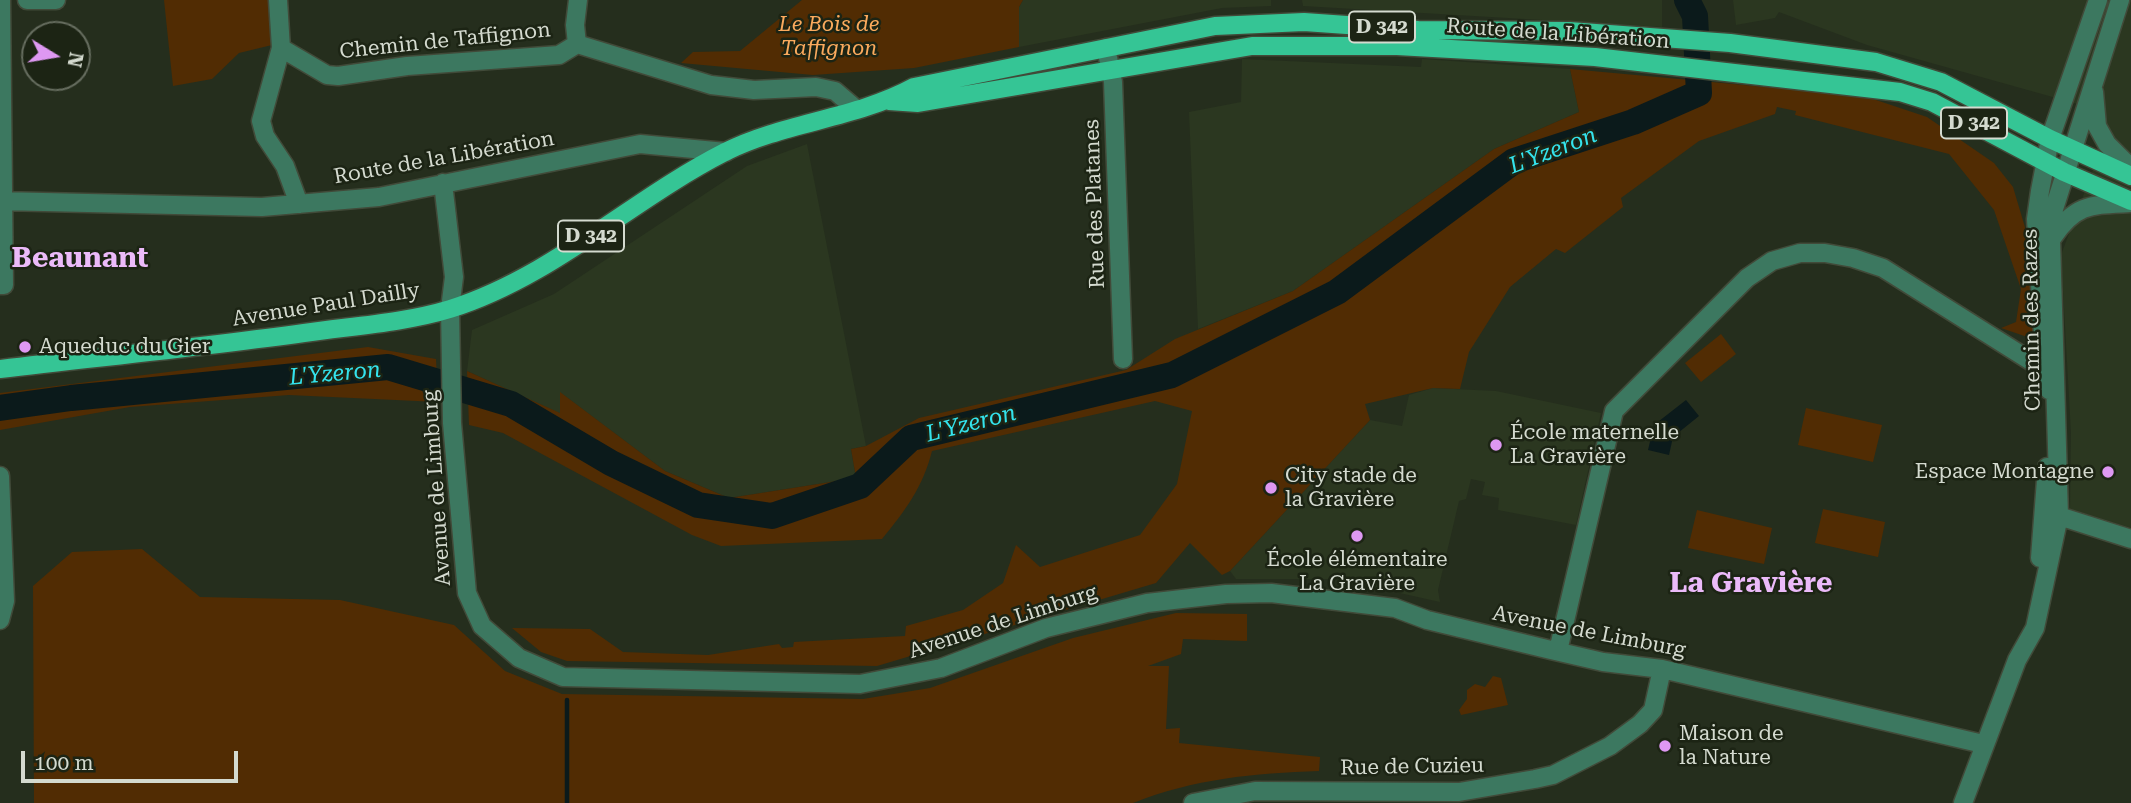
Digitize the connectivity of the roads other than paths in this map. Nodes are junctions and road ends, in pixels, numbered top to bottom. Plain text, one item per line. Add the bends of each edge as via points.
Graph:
1 (1, 0) edge
2 (27, 0) edge
3 (56, 0) edge
4 (278, 0) edge
5 (578, 0) edge
6 (2098, 0) edge
7 (2120, 0) edge
8 (577, 44) junction
9 (281, 48) junction
10 (1106, 48) junction
11 (1111, 70) junction
12 (2093, 85) junction
13 (887, 101) junction
14 (856, 109) junction
15 (2050, 139) junction
16 (2071, 150) junction
17 (726, 152) junction
18 (2045, 162) junction
19 (2131, 168) edge
20 (2064, 172) junction
21 (2131, 176) edge
22 (443, 183) junction
23 (2, 201) edge
24 (2131, 202) edge
25 (299, 204) junction
26 (2051, 240) junction
27 (0, 285) edge
28 (450, 309) junction
29 (1123, 359) dead end
30 (0, 369) edge
31 (2045, 370) junction
32 (2057, 428) junction
33 (2047, 457) junction
34 (0, 476) edge
35 (2059, 516) junction
36 (2131, 539) edge
37 (0, 620) edge
38 (1558, 652) junction
39 (2017, 660) junction
40 (1661, 669) junction
41 (1983, 744) junction
42 (1193, 803) edge
43 (1963, 803) edge

1 - 23 street
2 - 3 street
4 - 9 street
5 - 8 street, Chemin de Taffignon
6 - 15 street, Chemin des Razes
7 - 12 street, Chemin des Razes
8 - 9 street, Chemin de Taffignon via 559,55 338,76 327,75
8 - 14 street, Chemin de Taffignon via 711,85 835,91
9 - 25 street via 261,121
10 - 11 street, Rue des Platanes
10 - 13 main road, Route de la Libération / D 342 via 914,87
10 - 15 main road, Route de la Libération / D 342 via 1252,22 1569,31 1730,43 1876,62 1941,82
11 - 13 main road, Route de la Libération / D 342 via 918,103
11 - 18 main road, Route de la Libération / D 342 via 1252,46 1410,46 1657,64 1900,92 1932,102
11 - 29 street, Rue des Platanes
12 - 16 street, Chemin des Razes
12 - 19 street via 2097,126 2107,144
13 - 14 main road, Route de la Libération / D 342
14 - 17 main road, Route de la Libération / D 342
15 - 16 main road, D 342
15 - 18 street, Chemin des Razes
16 - 20 street, Chemin des Razes
16 - 21 main road, D 342
17 - 22 street, Route de la Libération via 640,144
17 - 28 main road, Route de la Libération / D 342 via 559,257
18 - 20 main road, D 342
18 - 31 street, Chemin des Razes via 2036,219
20 - 24 main road, D 342
20 - 26 street, Chemin des Razes
22 - 25 street, Route de la Libération via 379,197
22 - 28 street, Avenue de Limburg via 454,277
23 - 25 street, Route de la Libération
23 - 27 street via 4,285
24 - 26 street via 2076,211
26 - 32 street, Chemin des Razes
28 - 30 main road, Avenue Paul Dailly / D 342 via 240,342
28 - 38 street, Avenue de Limburg via 457,502 467,593 482,625 519,658 563,677 860,684 941,668 1046,628 1147,603 1226,594 1316,597 1395,608
31 - 32 street, Chemin des Razes
31 - 33 street, Chemin des Razes
31 - 38 street via 1883,268 1825,253 1800,253 1772,261 1747,278 1614,411
32 - 35 street, Chemin des Razes
33 - 35 street, Chemin des Razes
33 - 39 street, Chemin des Razes via 2043,545
34 - 37 street via 5,601
35 - 36 street
35 - 39 street, Chemin des Razes via 2035,628
38 - 40 street, Avenue de Limburg
39 - 41 street, Chemin des Razes
40 - 41 street, Avenue de Limburg
40 - 42 street, Rue de Cuzieu via 1653,710 1640,724 1610,746 1553,775 1459,792 1255,791
41 - 43 street, Chemin des Razes

